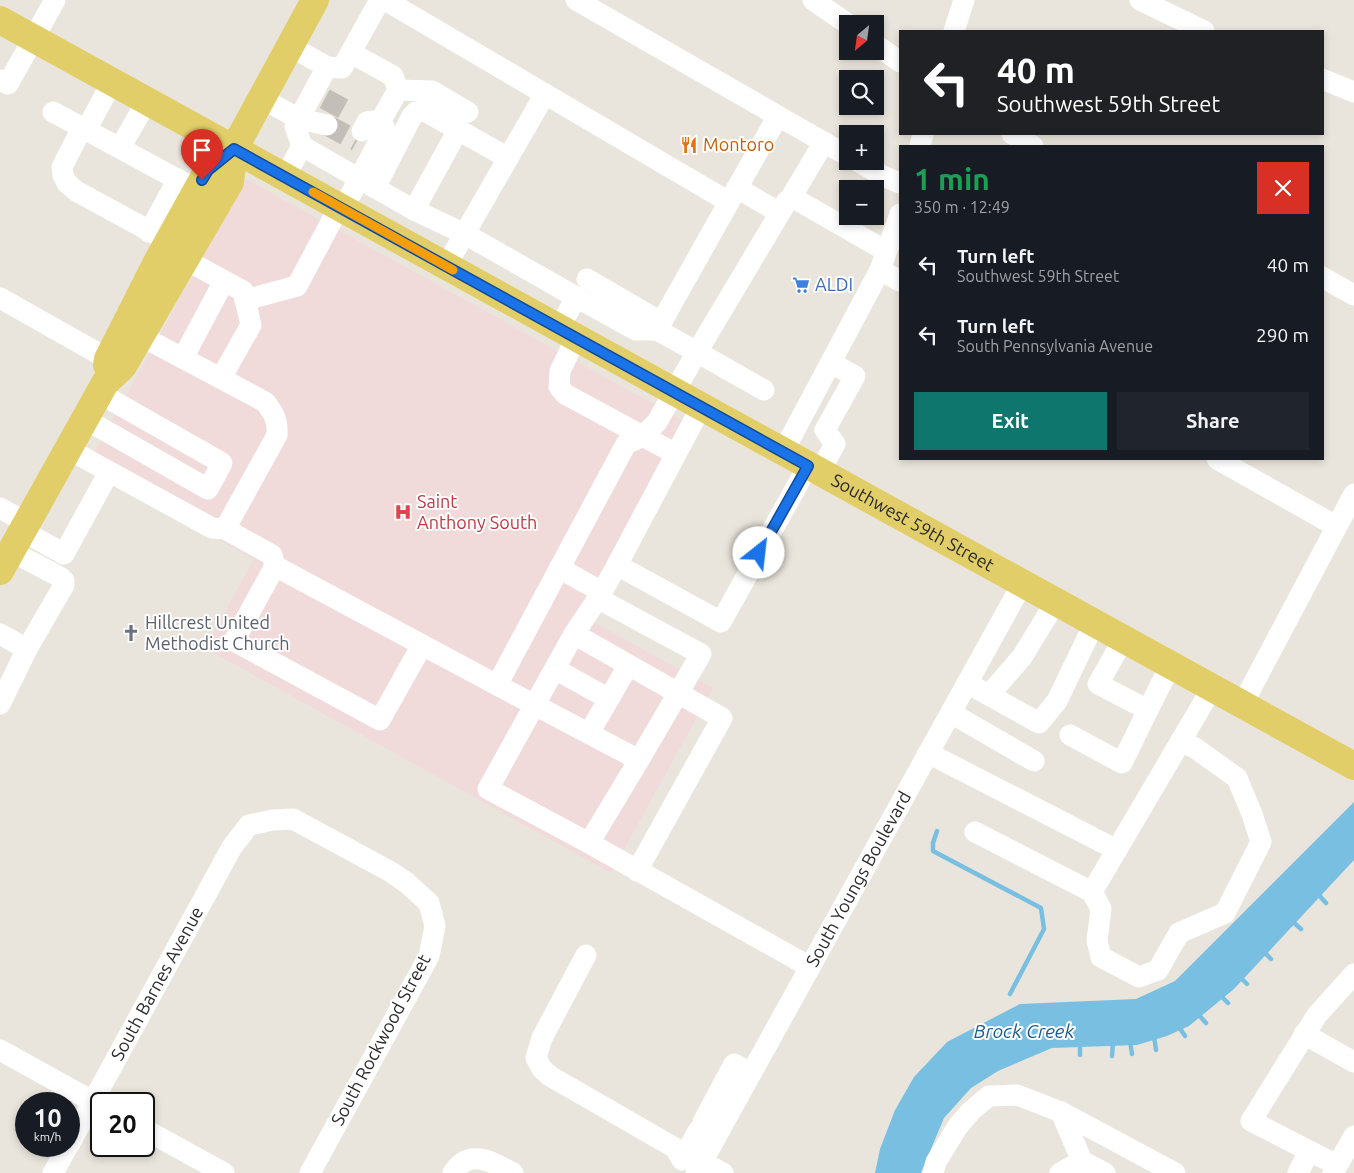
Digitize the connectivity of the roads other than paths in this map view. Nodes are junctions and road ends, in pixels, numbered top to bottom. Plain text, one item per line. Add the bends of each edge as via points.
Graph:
1 (55, 0) edge
2 (380, 0) edge
3 (385, 0) edge
4 (576, 0) edge
5 (813, 0) edge
6 (964, 0) edge
7 (1140, 0) edge
8 (310, 2) edge
9 (839, 18) edge
10 (0, 21) edge
11 (954, 30) edge
12 (1202, 30) edge
13 (34, 38) junction
14 (290, 46) junction
15 (884, 50) edge
16 (899, 61) edge
17 (341, 68) junction
18 (0, 80) edge
19 (1324, 80) edge
20 (112, 82) junction
21 (398, 90) junction
22 (1354, 92) edge
23 (545, 94) junction
24 (261, 98) junction
25 (147, 101) junction
26 (53, 112) dead end
27 (778, 116) junction
28 (299, 119) junction
29 (327, 120) tunnel mouth
30 (381, 120) junction
31 (463, 121) junction
32 (84, 129) junction
33 (362, 131) dead end
34 (1014, 135) edge
35 (824, 142) junction
36 (1031, 145) edge
37 (302, 146) junction
38 (120, 148) junction
39 (234, 149) junction
40 (839, 151) edge
41 (508, 158) junction
42 (347, 166) junction
43 (873, 170) edge
44 (285, 177) junction
45 (899, 183) edge
46 (187, 185) junction
47 (733, 195) junction
48 (785, 206) junction
49 (341, 208) junction
50 (414, 210) junction
51 (899, 217) edge
52 (465, 234) junction
53 (168, 244) junction
54 (883, 261) junction
55 (446, 266) junction
56 (1324, 278) edge
57 (899, 280) edge
58 (224, 281) junction
59 (581, 288) junction
60 (1354, 295) edge
61 (0, 298) edge
62 (245, 300) junction
63 (659, 326) junction
64 (568, 333) junction
65 (141, 336) junction
66 (697, 352) junction
67 (183, 358) junction
68 (831, 363) junction
69 (104, 378) junction
70 (221, 378) junction
71 (764, 390) dead end
72 (674, 392) junction
73 (701, 407) junction
74 (75, 436) junction
75 (634, 440) junction
76 (783, 452) junction
77 (676, 454) junction
78 (1219, 460) edge
79 (814, 469) junction
80 (109, 472) junction
81 (1354, 494) edge
82 (0, 508) edge
83 (1336, 526) junction
84 (225, 529) junction
85 (11, 550) edge
86 (275, 566) junction
87 (617, 566) junction
88 (559, 568) junction
89 (1022, 584) junction
90 (601, 595) junction
91 (1055, 603) junction
92 (1094, 624) junction
93 (0, 634) edge
94 (574, 634) junction
95 (1123, 640) junction
96 (422, 645) junction
97 (27, 650) junction
98 (628, 666) junction
99 (1170, 666) junction
100 (555, 669) junction
101 (967, 683) junction
102 (496, 685) junction
103 (1212, 688) junction
104 (678, 693) junction
105 (989, 695) junction
106 (609, 699) junction
107 (0, 702) edge
108 (536, 705) junction
109 (1242, 705) junction
110 (1148, 710) junction
111 (951, 713) junction
112 (589, 733) junction
113 (1070, 735) dead end
114 (1181, 741) junction
115 (928, 753) junction
116 (639, 760) junction
117 (1034, 761) dead end
118 (1354, 766) edge
119 (976, 832) dead end
120 (589, 843) junction
121 (1116, 850) junction
122 (637, 871) junction
123 (1092, 892) junction
124 (428, 903) joint
125 (586, 956) dead end
126 (810, 967) junction
127 (1354, 974) edge
128 (1304, 1034) junction
129 (0, 1050) edge
130 (1354, 1062) edge
131 (751, 1073) junction
132 (103, 1092) edge
133 (90, 1100) edge
134 (1061, 1112) junction
135 (90, 1114) edge
136 (80, 1129) edge
137 (155, 1135) edge
138 (1354, 1136) edge
139 (1309, 1151) junction
140 (62, 1157) edge
141 (1082, 1161) junction
142 (691, 1167) edge
143 (1335, 1169) edge
144 (53, 1173) edge
145 (224, 1173) edge
146 (310, 1173) edge
147 (452, 1173) edge
148 (513, 1173) edge
149 (723, 1173) edge
150 (933, 1173) edge
151 (1060, 1173) edge
152 (1105, 1173) edge
153 (1176, 1173) edge
154 (1298, 1173) edge

1 - 13 street
2 - 17 street
3 - 23 street
4 - 27 street
5 - 9 street
6 - 11 street
7 - 12 street
8 - 14 main road
10 - 13 main road, Southwest 59th Street
13 - 18 street via 8,84
13 - 20 main road, Southwest 59th Street
14 - 17 street
14 - 24 main road
15 - 16 street
17 - 21 street via 392,76
17 - 28 street
19 - 22 street
20 - 25 main road, Southwest 59th Street
20 - 32 street
21 - 30 street
21 - 31 street via 432,91
23 - 41 street
23 - 47 street
24 - 28 street
24 - 39 main road
25 - 38 street
25 - 39 main road, Southwest 59th Street
26 - 32 street
27 - 35 street
27 - 47 street
28 - 29 street
28 - 37 street via 296,126
30 - 33 street via 367,122
30 - 42 street via 385,130
31 - 41 street
31 - 42 street via 425,111 416,112
31 - 50 street
32 - 38 street
32 - 53 street via 62,167 67,183
34 - 36 street
35 - 40 street
35 - 48 street
37 - 42 street
37 - 44 street
38 - 46 street
39 - 44 main road, Southwest 59th Street
39 - 46 main road
39 - 53 main road via 230,182
41 - 52 street
42 - 49 street
42 - 50 street
43 - 45 street
44 - 49 main road, Southwest 59th Street
46 - 53 main road
47 - 48 street
47 - 63 street
48 - 54 street via 797,200
48 - 66 street
49 - 55 main road, Southwest 59th Street
49 - 62 street via 297,286
50 - 52 street
51 - 54 street
52 - 55 street
52 - 59 street
53 - 58 street
53 - 65 main road
53 - 69 main road
54 - 57 street
54 - 68 street
55 - 64 main road, Southwest 59th Street
56 - 60 street
58 - 62 street via 243,291
58 - 67 street
59 - 63 street via 636,330
59 - 64 street
61 - 69 street
62 - 70 street via 251,325
63 - 66 street
64 - 72 main road, Southwest 59th Street
64 - 75 street via 559,387
65 - 67 street
65 - 69 main road via 123,366
66 - 71 street
66 - 72 street
67 - 70 street
68 - 76 street
68 - 79 street via 855,376 825,430 835,444
69 - 74 main road
69 - 74 street via 222,463 208,490 129,444
70 - 84 street via 265,402 278,424 277,435
72 - 73 main road, Southwest 59th Street
72 - 75 street via 658,422
73 - 76 main road, Southwest 59th Street
73 - 77 street
74 - 80 street
74 - 85 main road
75 - 77 street
75 - 88 street
76 - 79 main road, Southwest 59th Street
77 - 87 street
78 - 83 street
79 - 87 street via 721,622
79 - 89 main road, Southwest 59th Street
80 - 84 street via 212,528
80 - 85 street via 64,554
81 - 83 street
82 - 85 street
83 - 109 street
84 - 86 street via 272,555
85 - 97 street via 64,581
86 - 96 street
86 - 96 street via 234,642 380,720
87 - 90 street
88 - 90 street
88 - 102 street
89 - 91 main road, Southwest 59th Street
89 - 101 street, South Youngs Boulevard
90 - 94 street
90 - 104 street via 701,654
91 - 92 main road, Southwest 59th Street
91 - 105 street via 1022,657
92 - 95 main road, Southwest 59th Street
92 - 105 street via 1057,701 1039,723
93 - 97 street
94 - 98 street
94 - 100 street
95 - 99 main road, Southwest 59th Street
95 - 110 street via 1098,684
96 - 102 street
97 - 107 street
98 - 104 street
98 - 106 street
99 - 103 main road, Southwest 59th Street
99 - 110 street
100 - 106 street
100 - 108 street
101 - 105 street
101 - 111 street, South Youngs Boulevard
102 - 108 street
103 - 109 main road, Southwest 59th Street
103 - 114 street
104 - 116 street
104 - 122 street via 722,718
106 - 112 street
108 - 112 street
108 - 120 street via 488,789
109 - 118 main road, Southwest 59th Street
110 - 113 street via 1122,764
111 - 115 street, South Youngs Boulevard
111 - 117 street
112 - 116 street
114 - 121 street
114 - 123 street via 1237,778 1261,842 1225,912 1179,934 1158,970 1139,977 1101,957 1097,940 1101,909
115 - 121 street
115 - 126 street, South Youngs Boulevard
116 - 120 street
119 - 123 street
120 - 122 street
121 - 123 street
122 - 126 street
124 - 132 street, South Barnes Avenue via 392,872 293,819 249,825 232,847
124 - 146 street, South Rockwood Street via 435,926 428,956
125 - 142 street via 542,1038 536,1058 550,1076 675,1148
126 - 131 street, South Youngs Boulevard
127 - 128 street
128 - 130 street
128 - 139 street via 1251,1121
129 - 133 street
131 - 142 street, South Youngs Boulevard
131 - 142 street via 734,1064 700,1126
134 - 141 street
134 - 150 street via 1016,1095 989,1096 958,1126 936,1162
134 - 153 street
135 - 136 street, South Barnes Avenue
137 - 145 street
138 - 143 street
139 - 143 street
139 - 154 street
140 - 144 street, South Barnes Avenue
141 - 151 street
141 - 152 street
142 - 149 street
147 - 148 street via 465,1159 480,1159 496,1163

